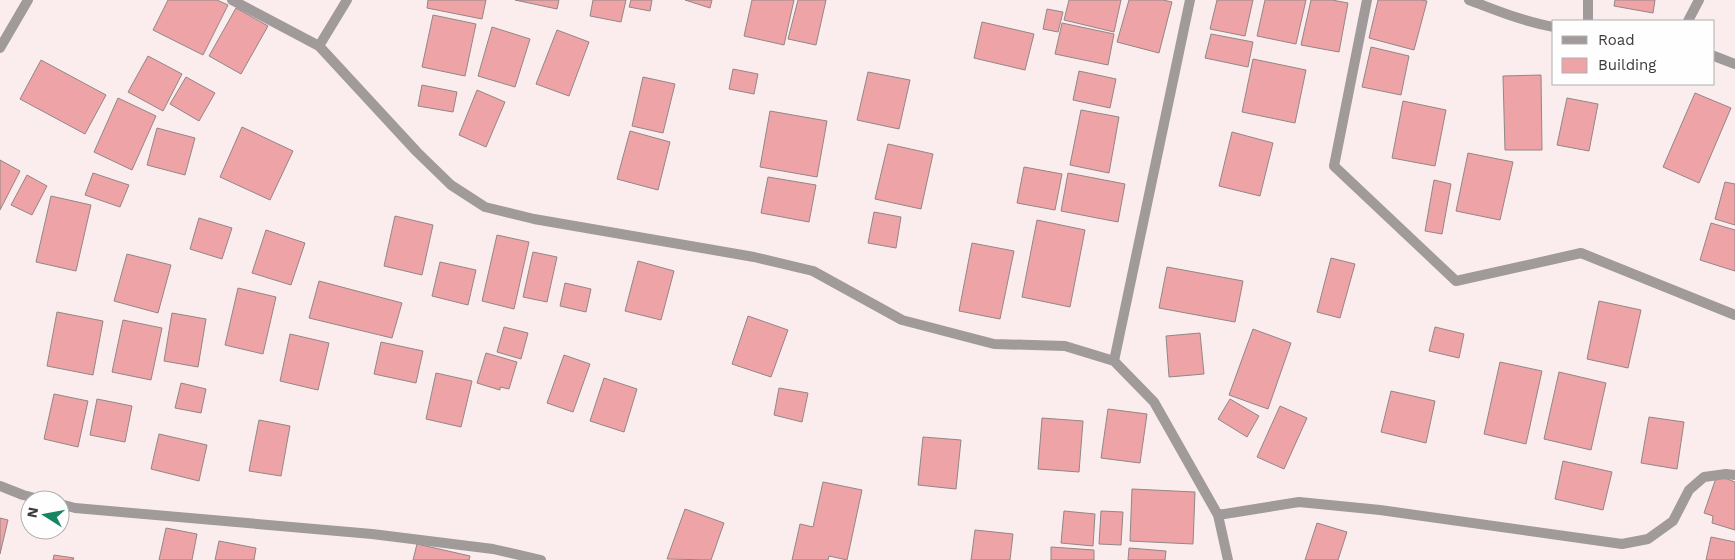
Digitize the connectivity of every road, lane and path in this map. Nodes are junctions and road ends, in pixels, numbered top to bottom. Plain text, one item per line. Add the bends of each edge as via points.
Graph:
1 (28, 0) edge
2 (232, 0) edge
3 (346, 0) edge
4 (1190, 0) edge
5 (1367, 0) edge
6 (1468, 0) edge
7 (1588, 0) edge
8 (1699, 0) edge
9 (1588, 20) edge
10 (1689, 20) edge
11 (1552, 27) edge
12 (319, 46) junction
13 (0, 48) edge
14 (1715, 56) edge
15 (1735, 64) edge
16 (1735, 315) edge
17 (1114, 361) junction
18 (1735, 476) edge
19 (0, 486) edge
20 (20, 494) edge
21 (70, 507) edge
22 (1218, 515) junction
23 (541, 560) edge
24 (1228, 560) edge

1 - 13 street
2 - 12 street
3 - 12 street
4 - 17 street
5 - 16 street via 1334,166 1456,281 1581,253
6 - 11 street
7 - 9 street
8 - 10 street
12 - 17 street via 451,185 485,207 813,271 902,320 994,344 1065,346
14 - 15 street
17 - 22 street via 1154,402
18 - 22 street via 1704,477 1690,490 1673,521 1648,539 1622,544 1300,502
19 - 20 street
21 - 23 street via 372,534 493,549
22 - 24 street

